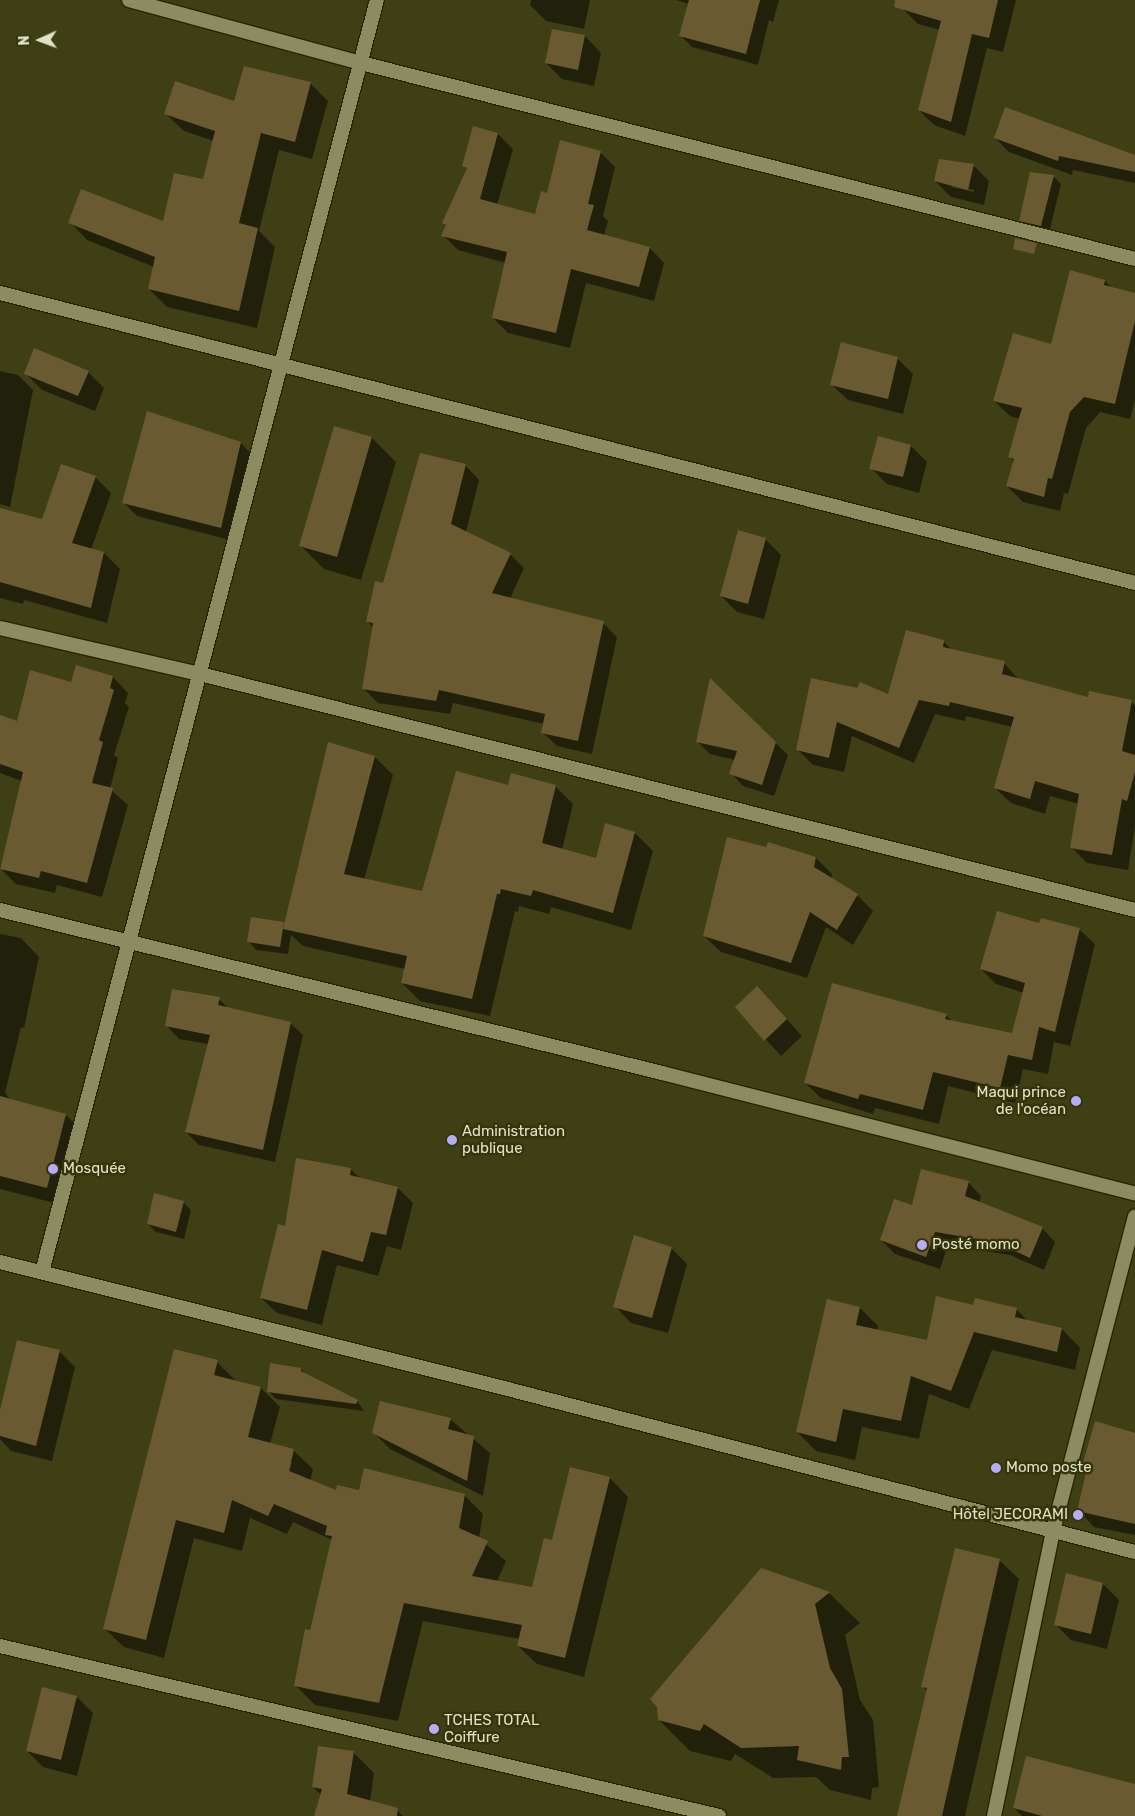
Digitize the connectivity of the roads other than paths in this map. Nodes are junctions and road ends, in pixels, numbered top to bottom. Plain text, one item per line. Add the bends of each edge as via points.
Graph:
1 (129, 0) edge
2 (378, 0) edge
3 (360, 63) junction
4 (1135, 259) edge
5 (0, 293) edge
6 (281, 367) junction
7 (1135, 583) edge
8 (0, 628) edge
9 (200, 674) junction
10 (0, 910) edge
11 (1135, 910) edge
12 (129, 942) junction
13 (1135, 1194) edge
14 (1135, 1216) edge
15 (0, 1262) edge
16 (42, 1272) junction
17 (1053, 1531) junction
18 (1135, 1552) edge
19 (0, 1646) edge
20 (719, 1816) edge
21 (994, 1816) edge

1 - 3 street
2 - 3 street
3 - 4 street
3 - 6 street
5 - 6 street
6 - 7 street
6 - 9 street
8 - 9 street
9 - 11 street
9 - 12 street
10 - 12 street
12 - 13 street via 662,1072
12 - 16 street
14 - 17 street
15 - 16 street
16 - 17 street
17 - 18 street
17 - 21 street
19 - 20 street

